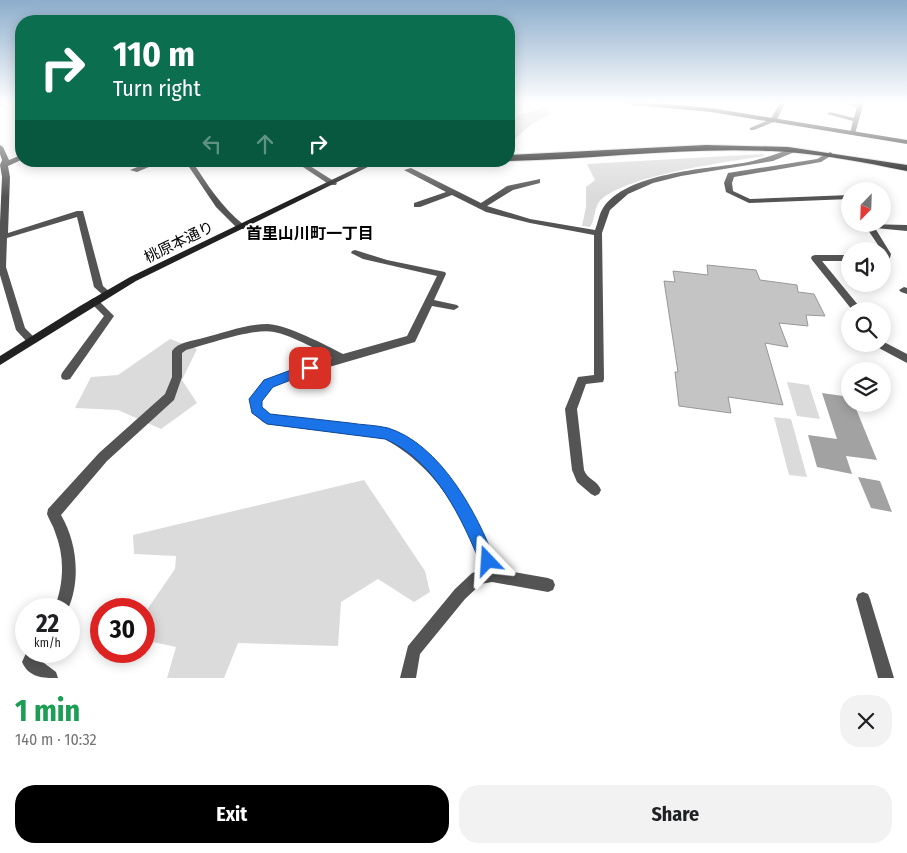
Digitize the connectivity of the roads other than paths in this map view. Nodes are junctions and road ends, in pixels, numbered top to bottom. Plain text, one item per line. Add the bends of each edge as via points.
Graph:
1 (853, 134) edge
2 (907, 142) edge
3 (0, 147) edge
4 (795, 150) junction
5 (830, 154) junction
6 (515, 158) edge
7 (15, 160) edge
8 (3, 166) edge
9 (143, 167) edge
10 (192, 167) edge
11 (307, 167) edge
12 (365, 167) edge
13 (907, 168) edge
14 (134, 170) dead end
15 (408, 170) dead end
16 (537, 181) dead end
17 (333, 183) junction
18 (452, 192) junction
19 (841, 197) edge
20 (418, 204) dead end
21 (481, 207) junction
22 (891, 226) edge
23 (241, 227) junction
24 (907, 228) edge
25 (598, 233) junction
26 (2, 237) junction
27 (355, 253) dead end
28 (841, 258) edge
29 (841, 290) edge
30 (843, 292) edge
31 (107, 294) junction
32 (94, 301) junction
33 (430, 302) junction
34 (851, 302) edge
35 (454, 307) dead end
36 (32, 340) junction
37 (891, 350) edge
38 (341, 358) junction
39 (907, 359) edge
40 (0, 362) edge
41 (66, 376) dead end
42 (594, 490) dead end
43 (492, 574) junction
44 (548, 585) dead end
45 (65, 598) edge
46 (862, 599) dead end
47 (31, 663) edge
48 (50, 678) edge
49 (408, 678) edge
50 (886, 678) edge

1 - 2 main road
3 - 8 street via 6,160
4 - 5 main road
4 - 6 main road via 712,148
4 - 25 street via 771,159 657,180 631,188 607,208
5 - 13 main road
5 - 19 street via 813,162 731,175 728,183 730,192 749,201
7 - 8 street
8 - 26 street
9 - 14 street
10 - 23 street via 232,221
11 - 17 street
12 - 17 main road, 桃原本通り
15 - 18 street
16 - 21 street via 510,188
17 - 23 main road, 桃原本通り
18 - 20 street
18 - 21 street
21 - 25 street via 530,221
22 - 24 street
23 - 31 main road, 桃原本通り
25 - 42 street via 599,379 582,380 570,415 578,470 581,478
26 - 31 street via 80,213 99,287
26 - 36 street via 2,267 14,312 21,330
27 - 33 street via 380,262 442,274
28 - 29 street via 815,258
30 - 34 street
31 - 32 main road, 桃原本通り
32 - 36 main road, 桃原本通り
32 - 41 street via 109,316
33 - 35 street
33 - 38 street via 411,339
36 - 40 main road, 桃原本通り
37 - 39 street
38 - 43 street via 268,383 256,399 256,409 267,419 386,434 402,440 424,456 448,487 478,535
38 - 45 street via 277,329 267,328 245,331 177,351 177,377 170,397 104,457 53,514 60,524 70,561
43 - 44 street
43 - 49 street via 477,578 460,594 413,651
46 - 50 street
47 - 48 street

